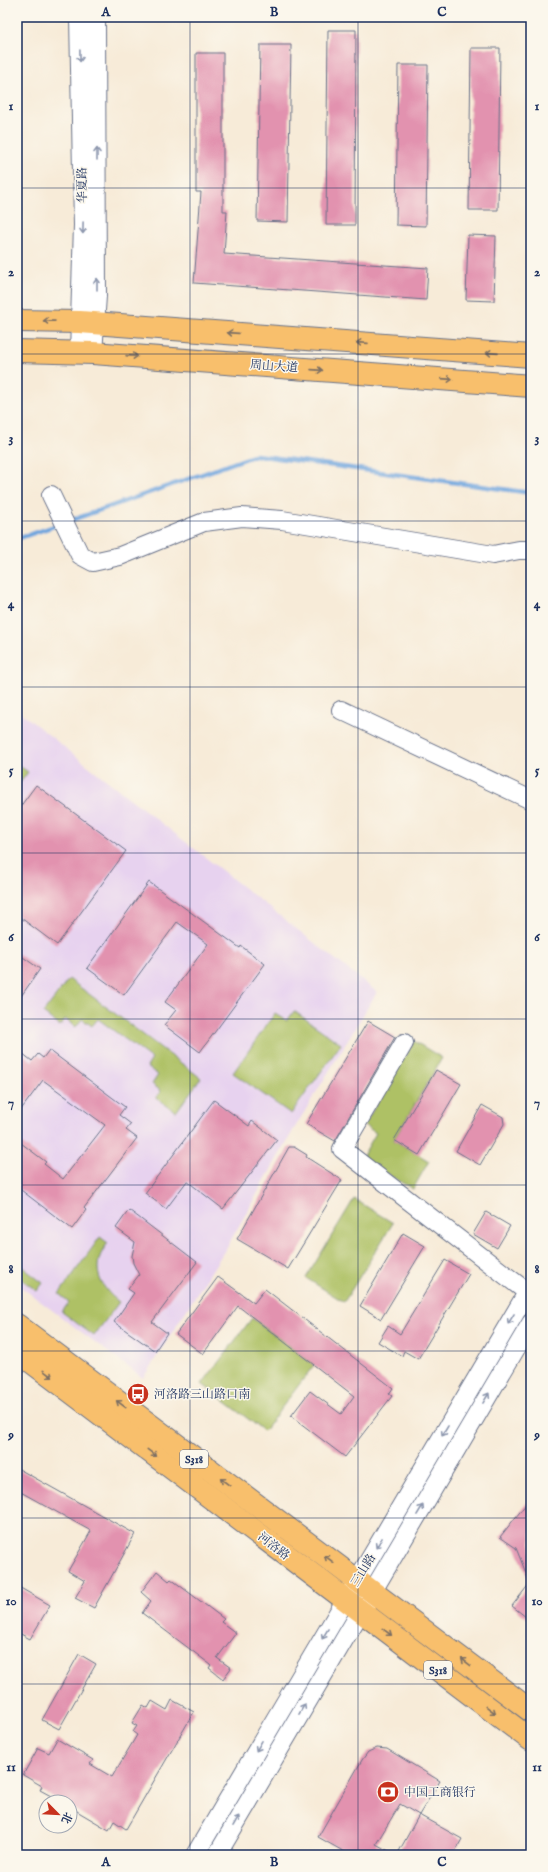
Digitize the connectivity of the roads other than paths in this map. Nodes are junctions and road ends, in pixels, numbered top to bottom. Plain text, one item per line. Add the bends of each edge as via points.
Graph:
1 (79, 17) edge
2 (96, 17) edge
3 (17, 321) edge
4 (88, 322) junction
5 (17, 351) edge
6 (86, 353) junction
7 (531, 356) edge
8 (531, 386) edge
9 (51, 495) dead end
10 (531, 550) edge
11 (341, 710) dead end
12 (531, 800) edge
13 (404, 1043) dead end
14 (530, 1291) edge
15 (531, 1323) edge
16 (17, 1326) edge
17 (17, 1351) edge
18 (364, 1585) junction
19 (352, 1606) junction
20 (531, 1711) edge
21 (531, 1740) edge
22 (195, 1855) edge
23 (216, 1855) edge

1 -> 4 street, 华夏路 via 83,225
4 -> 2 street, 华夏路 via 97,225
4 -> 3 main road
4 - 6 street, 华夏路
7 -> 4 main road
5 - 6 main road, 周山大道
6 -> 8 main road, 周山大道
9 - 10 street via 80,555 94,562 120,556 204,522 242,517 282,520 493,555
11 - 12 street
13 - 14 street via 342,1149
14 -> 18 street, 三山路
18 -> 15 street, 三山路
18 -> 16 main road, 河洛路 / S318
17 -> 19 main road, 河洛路 / S318
18 - 19 street, 三山路
20 -> 18 main road, 河洛路 / S318
19 -> 21 main road, 河洛路 / S318
19 -> 22 street, 三山路
23 -> 19 street, 三山路

